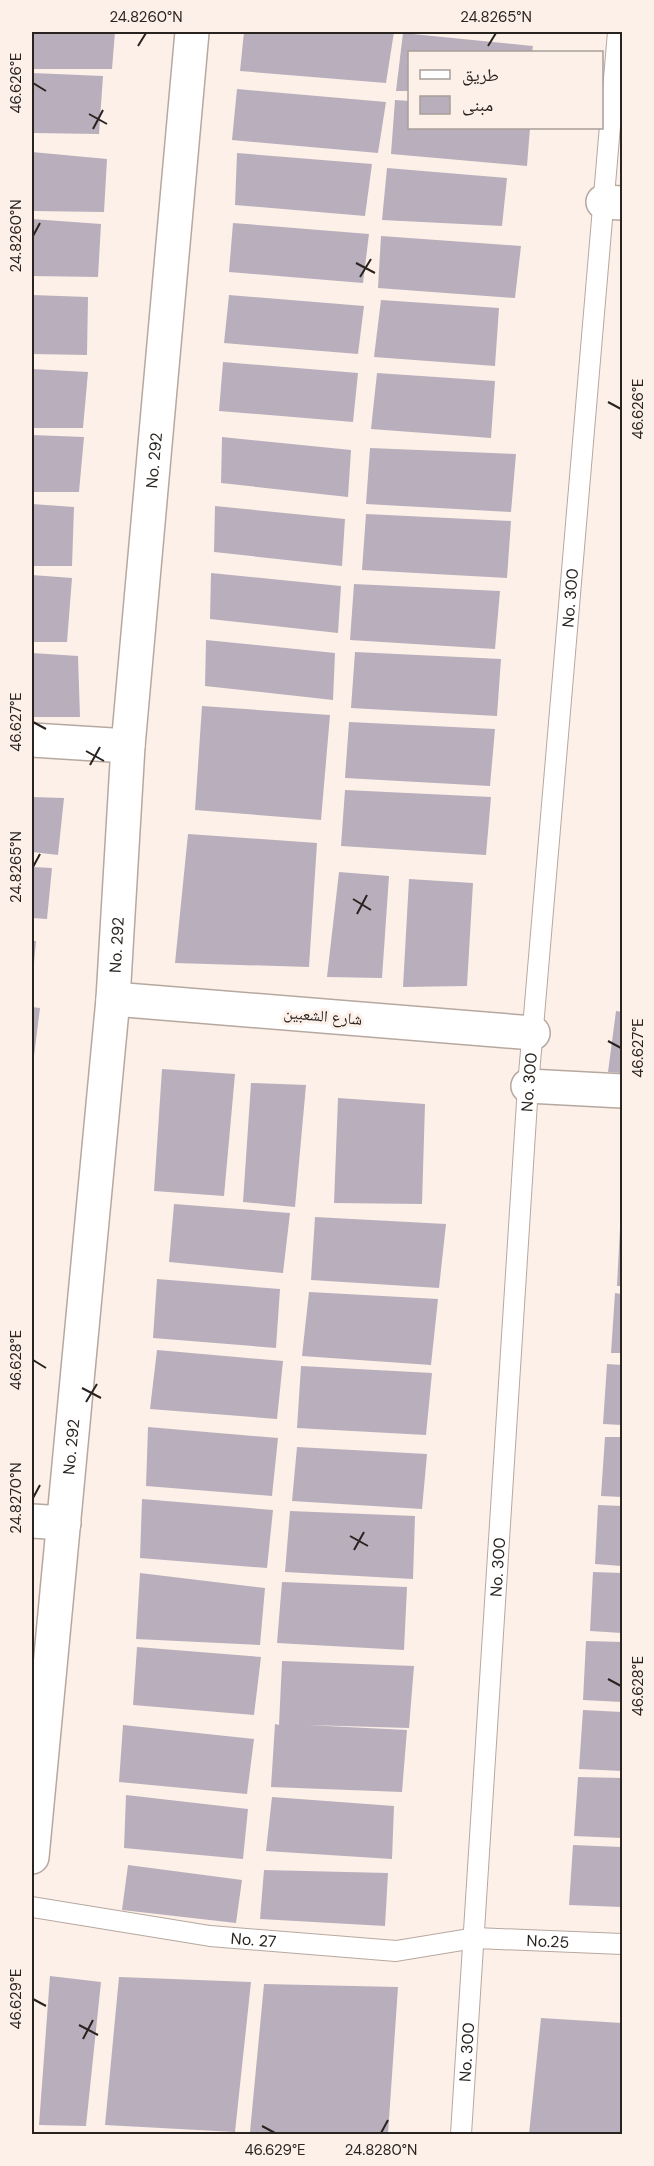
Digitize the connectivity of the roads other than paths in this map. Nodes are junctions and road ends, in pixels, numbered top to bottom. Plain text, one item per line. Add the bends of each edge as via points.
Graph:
1 (192, 32) edge
2 (618, 32) edge
3 (613, 202) edge
4 (32, 740) edge
5 (128, 747) junction
6 (113, 999) junction
7 (533, 1034) junction
8 (528, 1086) junction
9 (622, 1091) edge
10 (32, 1521) edge
11 (64, 1523) junction
12 (32, 1857) edge
13 (32, 1907) edge
14 (475, 1938) junction
15 (622, 1944) edge
16 (461, 2134) edge

1 - 5 street, No. 292
2 - 3 lane, No. 300
3 - 7 lane, No. 300
4 - 5 street
5 - 6 street, No. 292
6 - 7 street, شارع الشعبين
6 - 11 street, No. 292
7 - 8 lane, No. 300
8 - 9 street
8 - 14 lane, No. 300
10 - 11 street
11 - 12 street, No. 292
13 - 14 lane, No. 27 via 210,1936 396,1951
14 - 15 lane, No.25
14 - 16 lane, No. 300

